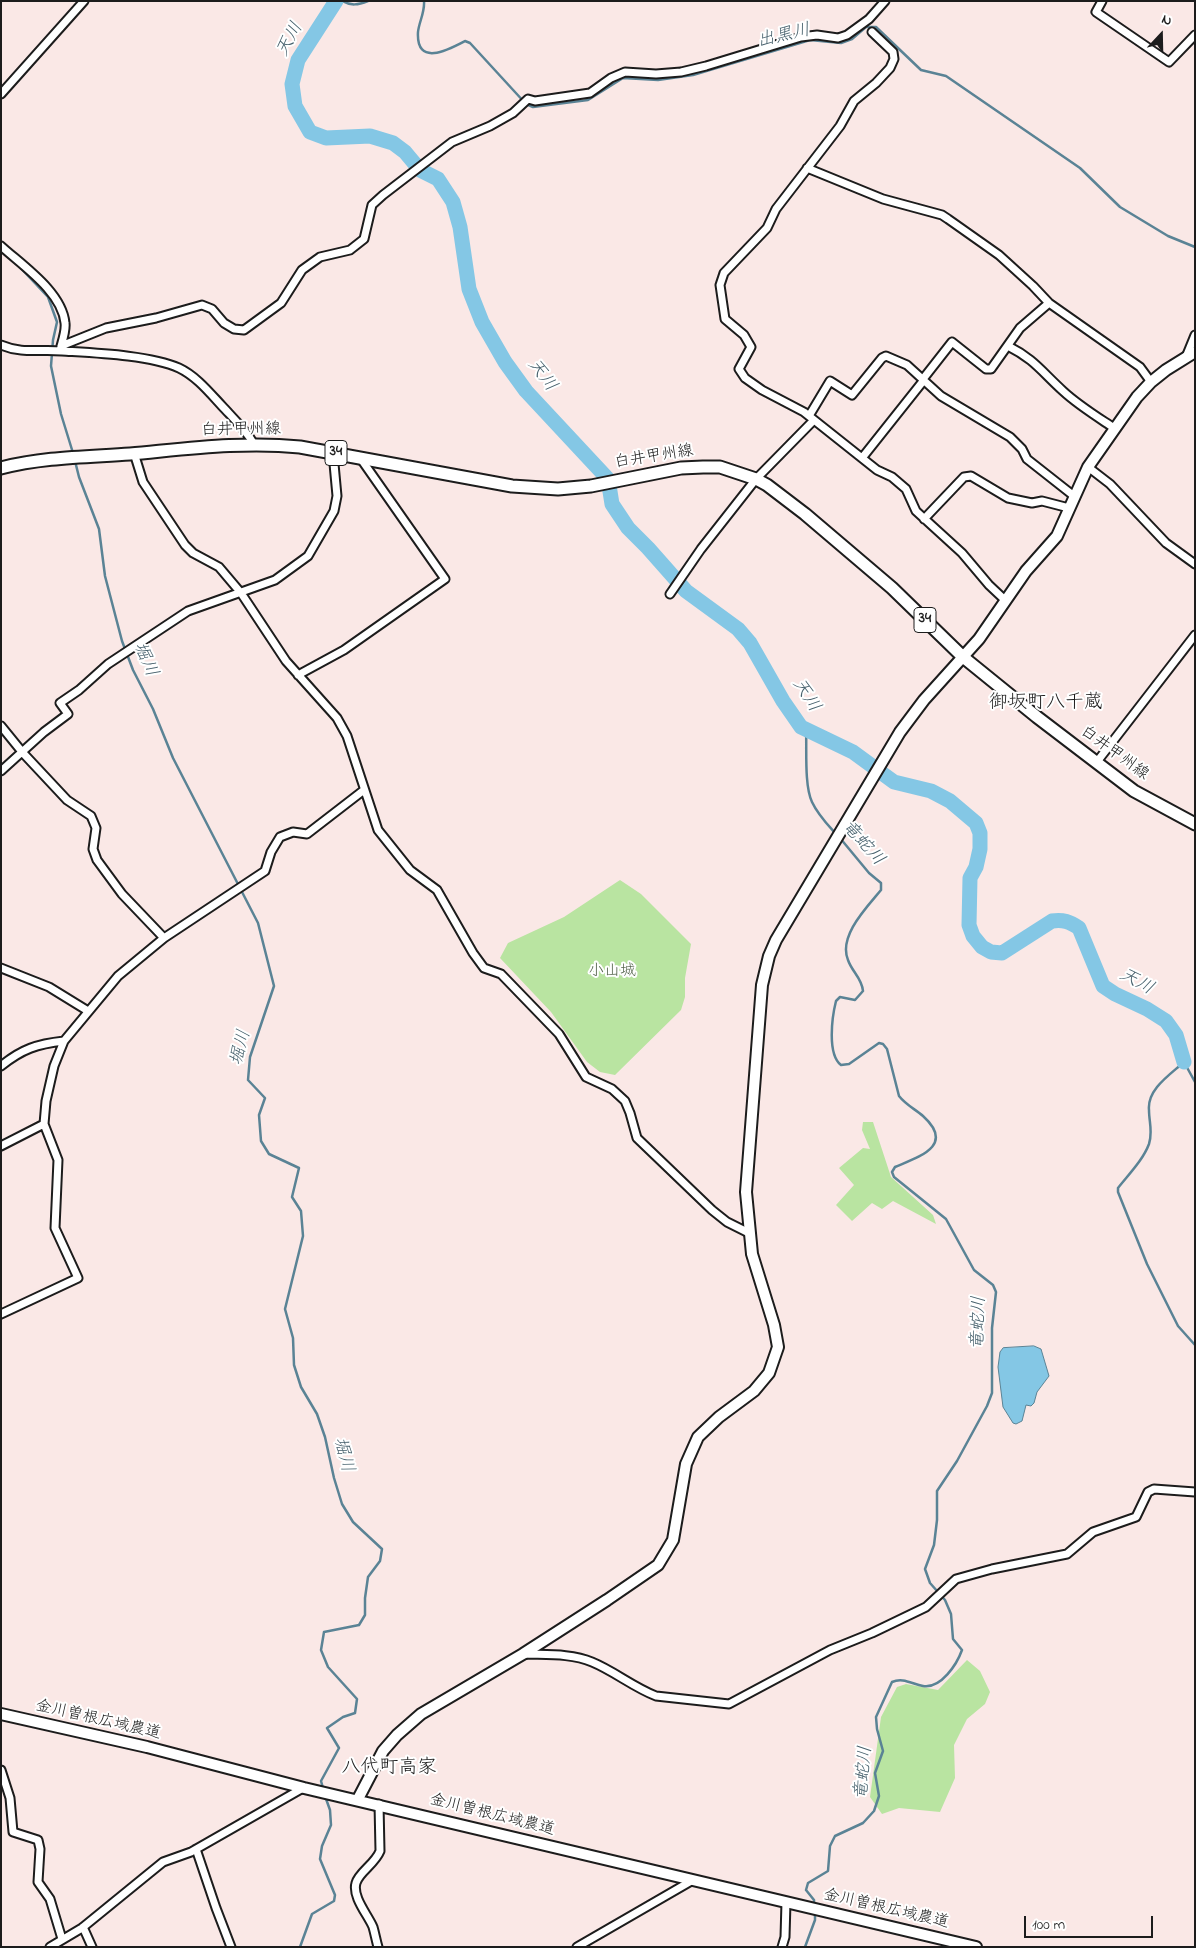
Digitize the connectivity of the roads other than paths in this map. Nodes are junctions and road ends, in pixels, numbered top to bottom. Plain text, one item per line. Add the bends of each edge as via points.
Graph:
1 (84, 1) edge
2 (885, 1) edge
3 (1102, 1) edge
4 (872, 32) dead end
5 (1195, 35) edge
6 (1, 94) edge
7 (807, 168) junction
8 (1, 246) edge
9 (1049, 303) junction
10 (1195, 335) edge
11 (1, 345) edge
12 (1008, 346) junction
13 (60, 349) junction
14 (1190, 355) edge
15 (923, 380) junction
16 (1151, 382) junction
17 (812, 418) junction
18 (1114, 428) junction
19 (254, 444) junction
20 (134, 453) junction
21 (333, 453) junction
22 (361, 458) junction
23 (862, 458) junction
24 (1088, 467) junction
25 (1, 468) edge
26 (756, 479) junction
27 (1074, 496) junction
28 (1069, 508) junction
29 (924, 519) junction
30 (1195, 564) edge
31 (241, 593) junction
32 (670, 594) dead end
33 (1006, 601) junction
34 (1195, 635) edge
35 (963, 657) junction
36 (298, 675) junction
37 (1, 726) edge
38 (23, 753) junction
39 (1096, 763) junction
40 (1, 771) edge
41 (364, 790) junction
42 (1195, 824) edge
43 (164, 938) junction
44 (1, 968) edge
45 (88, 1011) junction
46 (64, 1041) junction
47 (1, 1066) edge
48 (44, 1124) junction
49 (1, 1146) edge
50 (749, 1233) junction
51 (1, 1314) edge
52 (1195, 1492) edge
53 (522, 1654) junction
54 (1, 1714) edge
55 (1, 1770) edge
56 (304, 1788) junction
57 (358, 1800) junction
58 (379, 1804) junction
59 (196, 1849) junction
60 (693, 1880) junction
61 (786, 1902) junction
62 (83, 1927) junction
63 (62, 1940) junction
64 (50, 1947) edge
65 (92, 1947) edge
66 (231, 1947) edge
67 (378, 1947) edge
68 (577, 1947) edge
69 (782, 1947) edge
70 (976, 1947) edge

1 - 6 street
2 - 13 street via 869,19 838,38 801,37 681,72 625,72 590,93 535,101 528,99 513,113 452,142 372,205 364,239 350,250 320,257 302,270 281,303 244,330 234,330 212,309 202,305 106,328
3 - 5 street via 1096,12 1169,62
4 - 7 street via 893,52 890,68 854,101 840,126
7 - 9 street via 883,199 942,215 999,255
7 - 17 street via 776,209 767,228 724,274 720,285 725,319 744,335 750,347 739,368 745,378
8 - 13 street via 56,296 66,325
9 - 12 street via 1020,328
9 - 16 street via 1140,366
10 - 14 street
11 - 13 street via 15,350
12 - 15 street via 991,369 986,369 952,342
12 - 18 street via 1034,362 1080,406
13 - 19 street via 145,359 178,368 194,377 248,433
14 - 16 street
15 - 17 street via 907,365 886,356 852,395 830,381
15 - 23 street
15 - 27 street via 941,396 1010,437 1027,458
16 - 18 street
17 - 23 street
17 - 26 street
18 - 24 street
19 - 20 main road, 白井甲州線 / 34
19 - 21 main road, 白井甲州線 / 34
20 - 25 main road, 白井甲州線 / 34
20 - 31 street via 143,482 185,546 219,567
21 - 22 main road, 白井甲州線 / 34
21 - 31 street via 337,496 334,511 308,556 275,580
22 - 26 main road, 白井甲州線 / 34 via 520,487 558,489 591,486 681,468 703,467 720,468
22 - 36 street via 445,579 344,650
23 - 29 street via 906,489 916,511
24 - 27 street
24 - 30 street via 1110,484 1166,543
26 - 32 street
26 - 35 main road, 白井甲州線 / 34 via 805,514 892,588
27 - 28 street
28 - 29 street via 1042,501 1032,504 1008,498 971,476 964,477
28 - 33 street via 1057,536 1026,571
29 - 33 street via 962,553
31 - 36 street
31 - 38 street via 188,611 125,653 60,703 68,714
33 - 35 street via 980,639
34 - 39 street
35 - 39 main road, 白井甲州線 / 34
35 - 50 street via 900,732 769,956 762,985 746,1192
36 - 41 street via 337,718
37 - 38 street
38 - 40 street
38 - 43 street via 67,800 92,816 96,828 93,849 96,860 122,894
39 - 42 main road, 白井甲州線 / 34 via 1134,791
41 - 43 street via 307,834 293,832 280,837 265,871
41 - 50 street via 378,830 410,870 437,890 484,968 501,974 559,1034 586,1077 612,1089 625,1101 637,1138 712,1210
43 - 45 street via 118,976
44 - 45 street via 49,987
45 - 46 street
46 - 47 street via 41,1043 17,1053
46 - 48 street via 54,1066
48 - 49 street
48 - 51 street via 58,1160 55,1228 78,1278
50 - 53 street via 778,1347 769,1373 754,1391 698,1437 686,1464 673,1540 658,1565
52 - 53 street via 1154,1489 1148,1492 1136,1516 1093,1532 1067,1554 956,1579 926,1607 830,1650 729,1704 656,1696 579,1658
53 - 57 street via 421,1714 397,1734 383,1751
54 - 56 street, 金川曽根広域農道 via 147,1747
55 - 63 street via 10,1798 13,1832 38,1840 38,1882 50,1899
56 - 57 street, 金川曽根広域農道
56 - 59 street
57 - 58 street, 金川曽根広域農道
58 - 60 street, 金川曽根広域農道
58 - 67 street via 378,1858 356,1881 355,1887
59 - 62 street via 162,1862
59 - 66 street
60 - 61 street, 金川曽根広域農道
60 - 68 street
61 - 69 street
61 - 70 street, 金川曽根広域農道
62 - 63 street
62 - 65 street
63 - 64 street

